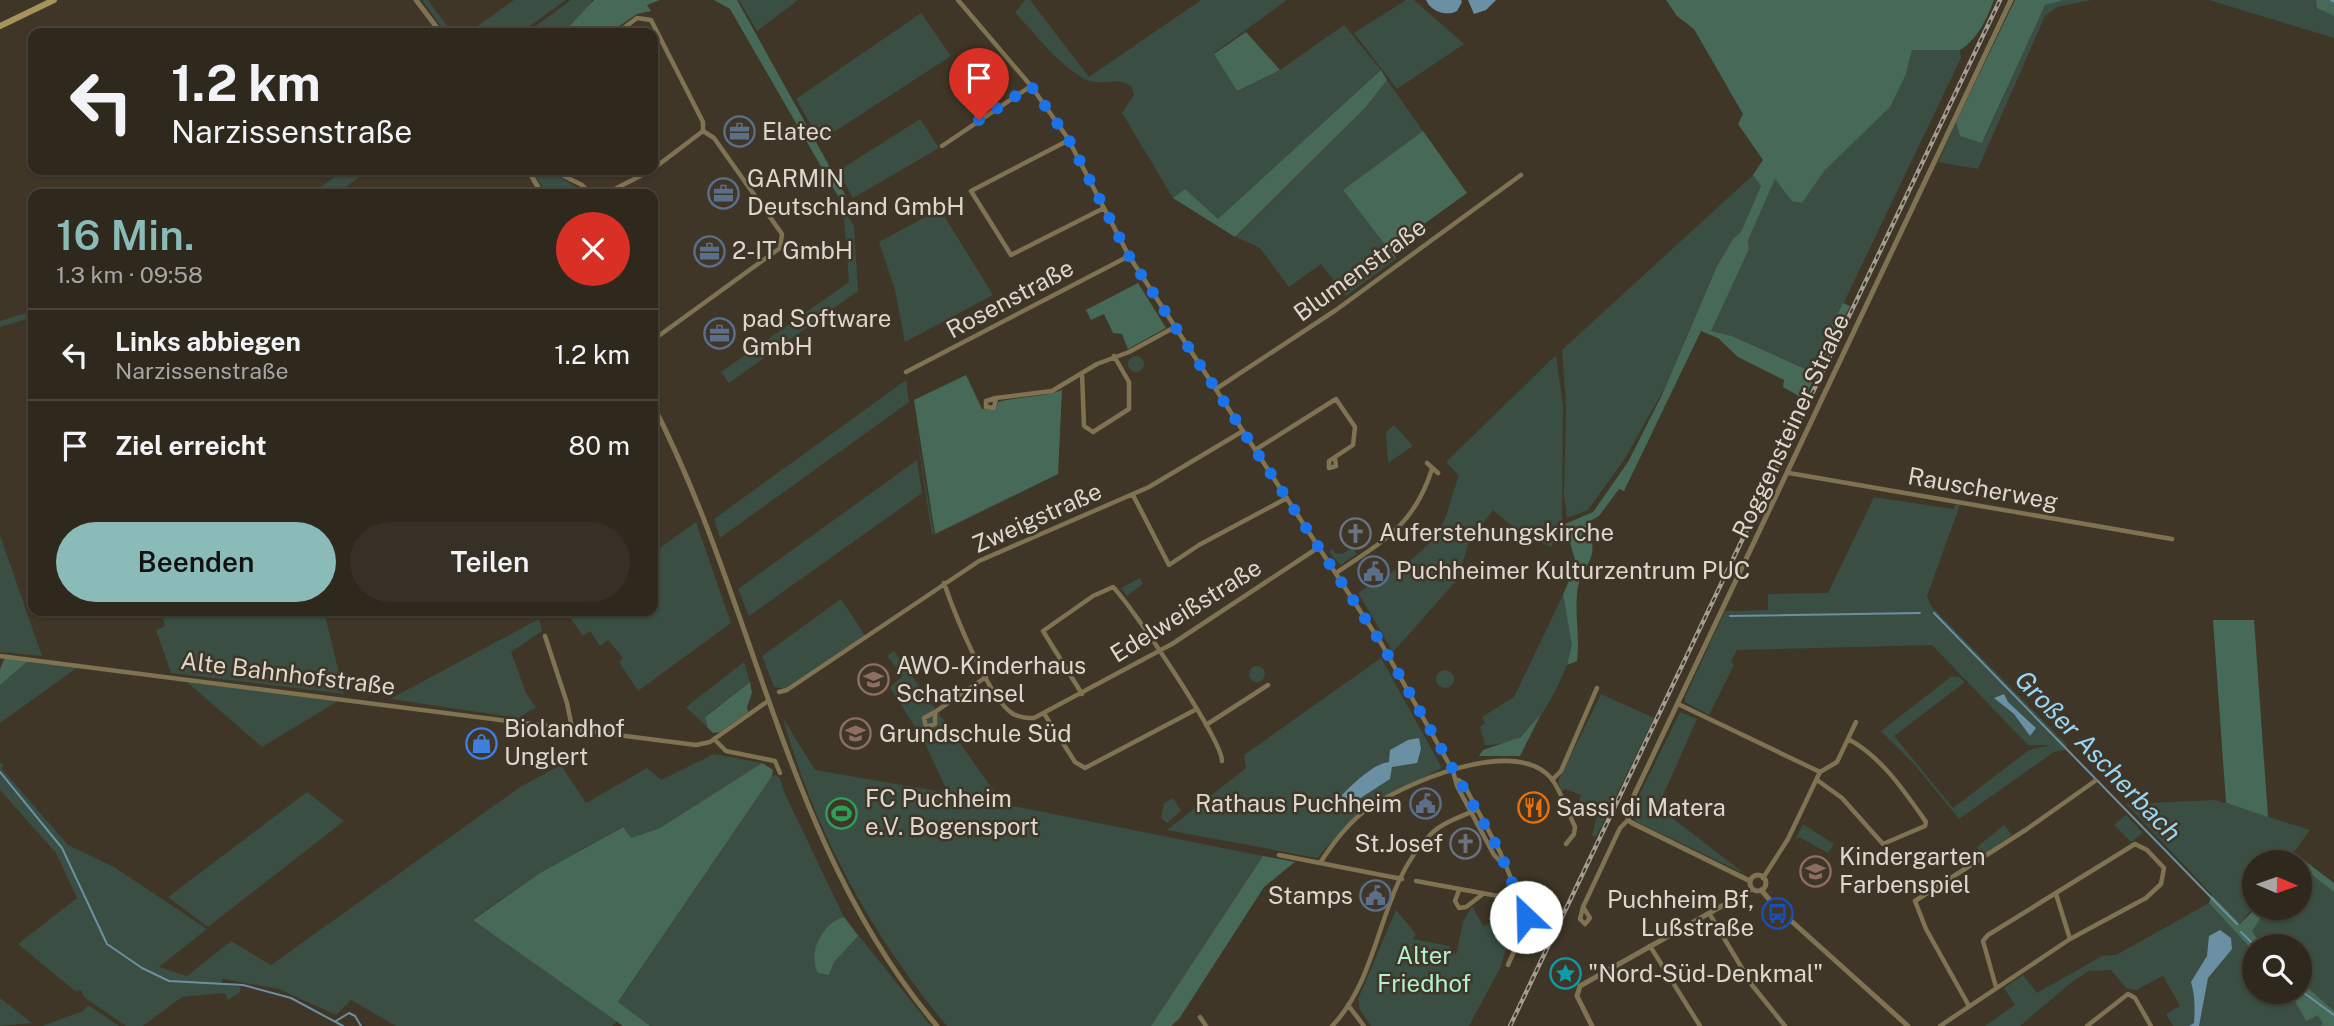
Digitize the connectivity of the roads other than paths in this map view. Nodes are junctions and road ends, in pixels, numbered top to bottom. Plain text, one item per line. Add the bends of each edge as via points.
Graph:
1 (54, 0) edge
2 (416, 0) edge
3 (958, 0) edge
4 (2011, 0) edge
5 (0, 26) edge
6 (437, 28) edge
7 (624, 28) edge
8 (656, 28) edge
9 (658, 32) edge
10 (1031, 86) junction
11 (703, 131) junction
12 (1069, 140) junction
13 (942, 146) dead end
14 (658, 165) edge
15 (562, 175) edge
16 (642, 175) edge
17 (1521, 175) dead end
18 (584, 189) edge
19 (615, 189) edge
20 (1104, 208) junction
21 (1129, 256) junction
22 (1175, 327) junction
23 (658, 336) edge
24 (1114, 356) junction
25 (906, 372) dead end
26 (1082, 373) junction
27 (1216, 389) junction
28 (996, 398) dead end
29 (658, 416) edge
30 (1243, 431) junction
31 (1255, 450) junction
32 (1335, 458) dead end
33 (1427, 463) dead end
34 (1432, 469) junction
35 (1438, 473) dead end
36 (1789, 473) junction
37 (1133, 495) junction
38 (1287, 498) junction
39 (2172, 539) dead end
40 (1319, 547) junction
41 (1336, 573) junction
42 (944, 583) junction
43 (545, 636) dead end
44 (1159, 652) junction
45 (0, 656) edge
46 (986, 677) junction
47 (1268, 685) dead end
48 (1597, 688) dead end
49 (779, 692) dead end
50 (1082, 694) junction
51 (768, 701) junction
52 (1678, 704) junction
53 (1195, 710) junction
54 (935, 712) dead end
55 (1045, 715) junction
56 (1856, 722) dead end
57 (1206, 725) junction
58 (572, 728) junction
59 (714, 739) junction
60 (1848, 739) junction
61 (1222, 761) dead end
62 (1452, 771) junction
63 (1820, 772) junction
64 (780, 773) dead end
65 (1552, 780) junction
66 (1817, 780) junction
67 (2095, 781) dead end
68 (1474, 811) junction
69 (1628, 820) junction
70 (1566, 844) dead end
71 (1279, 855) dead end
72 (1320, 863) junction
73 (1402, 878) junction
74 (1763, 878) junction
75 (1416, 881) dead end
76 (1750, 881) junction
77 (1514, 887) junction
78 (1459, 889) junction
79 (1752, 889) junction
80 (1761, 890) junction
81 (1483, 894) junction
82 (2056, 894) junction
83 (1583, 907) dead end
84 (1709, 913) junction
85 (2070, 939) junction
86 (1650, 946) junction
87 (1508, 965) dead end
88 (1996, 987) junction
89 (1348, 1005) junction
90 (1969, 1006) junction
91 (1200, 1017) dead end
92 (937, 1026) edge
93 (1206, 1026) edge
94 (1332, 1026) edge
95 (1364, 1026) edge
96 (1592, 1026) edge
97 (1700, 1026) edge
98 (1785, 1026) edge
99 (1909, 1026) edge
100 (1940, 1026) edge
101 (2087, 1026) edge
102 (2151, 1026) edge

1 - 5 main road
2 - 6 street
3 - 10 street
4 - 36 street, Roggensteiner Straße
7 - 8 street via 645,17
9 - 11 street via 703,122
10 - 12 street
10 - 13 street
11 - 14 street
11 - 23 street via 714,138 783,240 780,248
12 - 20 street
12 - 20 street via 971,191 1011,255
15 - 18 street
16 - 19 street
17 - 27 street, Blumenstraße via 1336,310
20 - 21 street
21 - 22 street
21 - 25 street, Rosenstraße
22 - 24 street
22 - 27 street
24 - 26 street
24 - 26 street via 1129,382 1129,410 1093,432 1084,426
26 - 28 street via 1047,393
27 - 30 street
29 - 51 street via 704,519
30 - 31 street
30 - 37 street, Zweigstraße
31 - 32 street via 1336,399 1355,430 1353,445
31 - 38 street
33 - 34 street
34 - 35 street
34 - 41 street via 1422,498 1408,519 1385,541
36 - 39 street, Rauscherweg
36 - 52 street, Roggensteiner Straße
37 - 38 street via 1169,565
37 - 42 street, Zweigstraße via 986,556
38 - 40 street
40 - 41 street
40 - 44 street, Edelweißstraße
41 - 62 street via 1393,663
42 - 46 street
42 - 49 street, Zweigstraße
43 - 58 street
44 - 50 street, Edelweißstraße
44 - 50 street via 1116,589 1107,587 1043,631
44 - 53 street
45 - 58 street, Alte Bahnhofstraße
46 - 54 street
46 - 55 street via 1013,713 1034,718
47 - 57 street
48 - 65 street via 1568,757
50 - 55 street, Edelweißstraße
51 - 59 street
51 - 92 street via 802,793 856,909
52 - 63 street
52 - 69 street, Roggensteiner Straße via 1628,808
53 - 55 street via 1086,768 1075,762
53 - 57 street
56 - 60 street
57 - 61 street via 1222,752
58 - 59 street, Alte Bahnhofstraße via 696,745
59 - 64 street via 726,751 775,761
60 - 63 street via 1837,762
60 - 66 street via 1889,774 1925,826 1883,844 1849,805
62 - 65 street via 1481,761 1502,760 1527,764
62 - 68 street
62 - 72 street via 1385,797 1348,826
63 - 66 street
65 - 70 street via 1575,827
66 - 74 street
67 - 90 street via 1915,901
68 - 73 street via 1429,836
68 - 77 street via 1500,852
69 - 76 street
69 - 83 street, Roggensteiner Straße
71 - 72 street
72 - 73 street
73 - 89 street
74 - 76 street via 1756,876
74 - 80 street
75 - 78 street
76 - 79 street
77 - 81 street via 1498,896
77 - 87 street via 1527,922
78 - 81 street
78 - 81 street via 1455,901 1460,908
79 - 80 street
79 - 84 street
80 - 99 street
82 - 85 street
82 - 85 street via 2135,844 2164,867 2161,884 2141,901
82 - 88 street via 1983,941
84 - 86 street
84 - 98 street via 1752,985
85 - 88 street
86 - 96 street via 1578,990
86 - 97 street
88 - 90 street
89 - 94 street
89 - 95 street
90 - 100 street
91 - 93 street
101 - 102 street via 2125,995 2130,995

